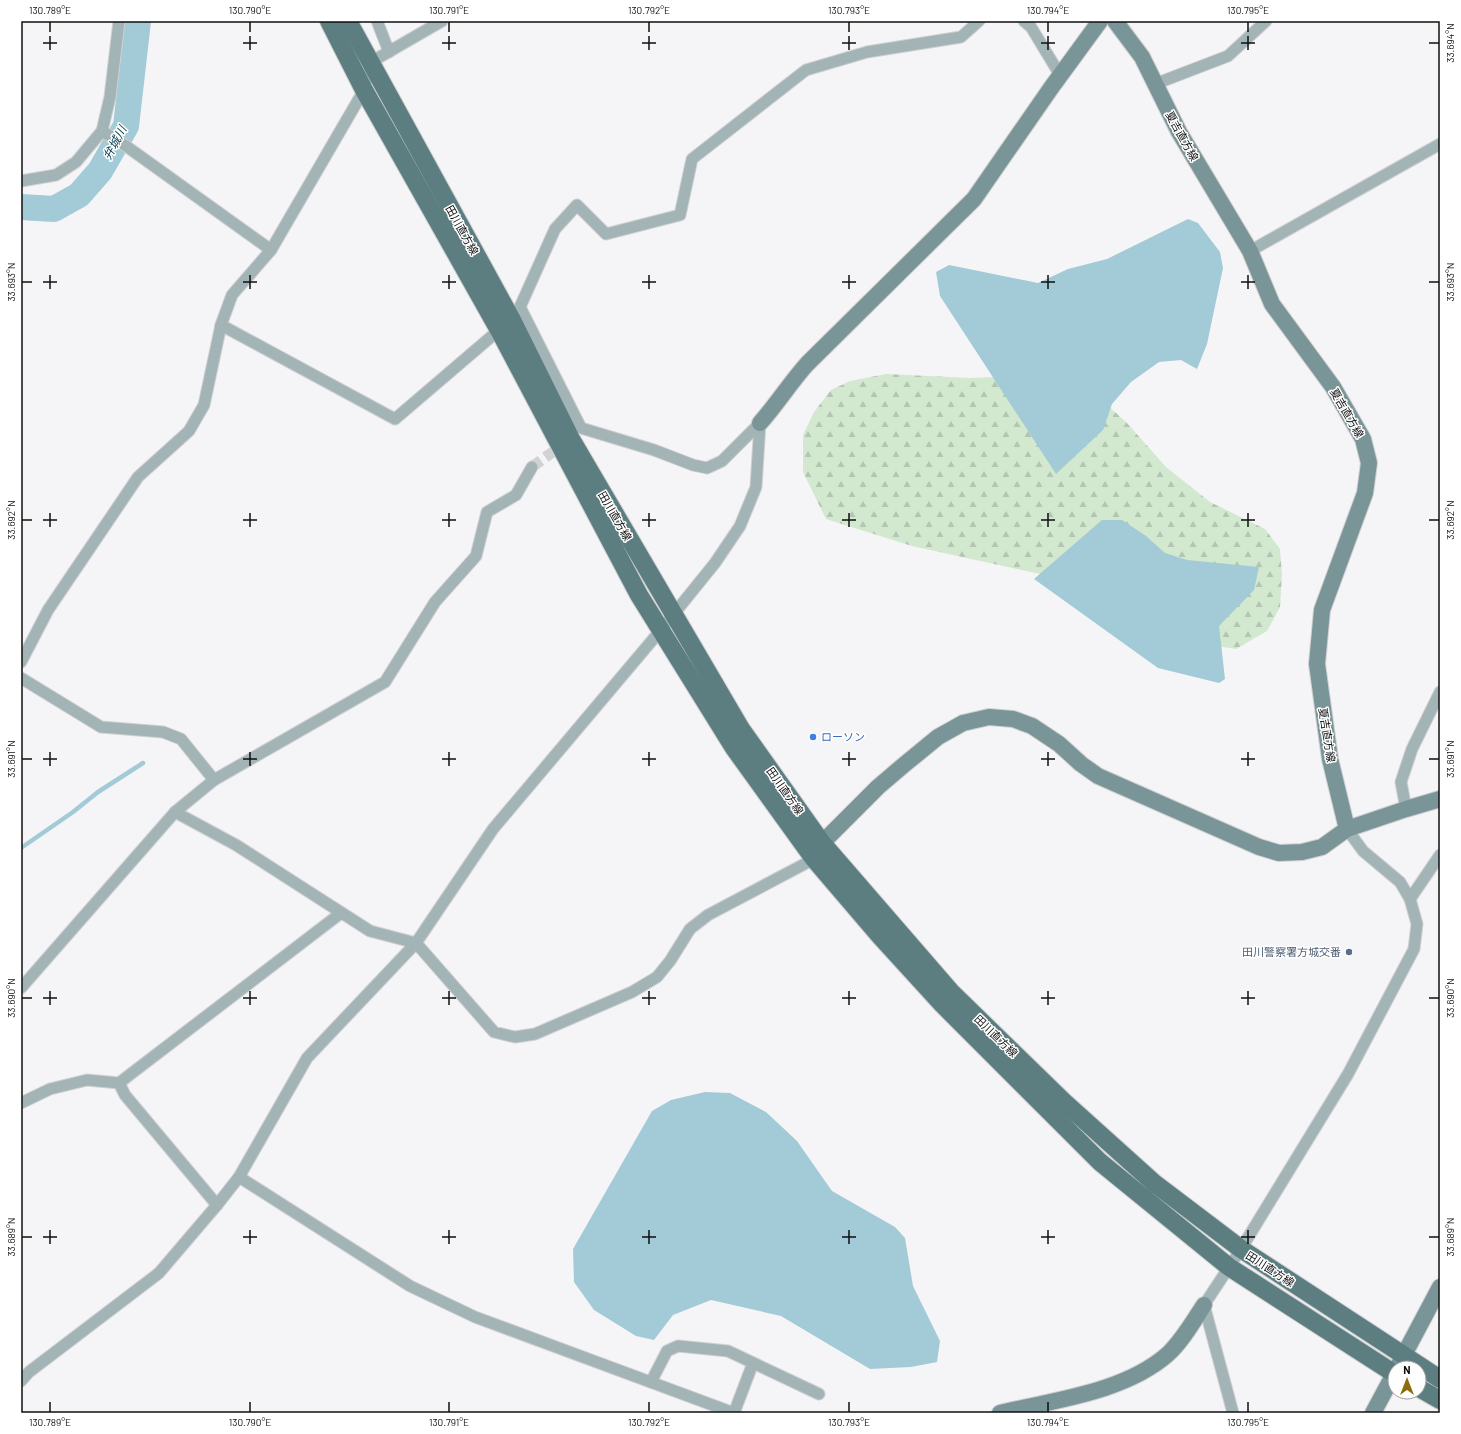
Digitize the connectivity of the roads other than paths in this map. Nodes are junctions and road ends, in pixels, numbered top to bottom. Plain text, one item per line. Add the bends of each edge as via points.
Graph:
1 (120, 21) edge
2 (329, 21) edge
3 (348, 21) edge
4 (377, 21) edge
5 (442, 21) edge
6 (979, 21) edge
7 (1024, 21) edge
8 (1100, 21) edge
9 (1115, 21) edge
10 (1266, 21) edge
11 (389, 52) junction
12 (371, 62) junction
13 (1060, 75) junction
14 (1155, 84) junction
15 (364, 90) junction
16 (105, 133) junction
17 (1440, 144) edge
18 (21, 180) edge
19 (272, 250) junction
20 (1250, 251) junction
21 (511, 319) junction
22 (220, 325) junction
23 (760, 423) junction
24 (576, 434) junction
25 (532, 467) tunnel mouth
26 (673, 615) junction
27 (660, 631) junction
28 (21, 662) edge
29 (21, 678) edge
30 (1440, 692) edge
31 (214, 780) junction
32 (1440, 799) edge
33 (1406, 809) junction
34 (175, 812) junction
35 (1348, 829) junction
36 (818, 851) junction
37 (1440, 855) edge
38 (1410, 899) junction
39 (341, 913) junction
40 (416, 943) junction
41 (21, 988) edge
42 (119, 1083) junction
43 (21, 1103) edge
44 (239, 1177) junction
45 (217, 1206) junction
46 (1241, 1249) junction
47 (1229, 1267) junction
48 (1440, 1287) edge
49 (1204, 1305) junction
50 (1402, 1360) edge
51 (1387, 1361) edge
52 (754, 1363) junction
53 (1387, 1363) edge
54 (1427, 1376) edge
55 (1440, 1379) edge
56 (21, 1382) edge
57 (651, 1382) junction
58 (1387, 1387) edge
59 (1427, 1393) edge
60 (819, 1394) dead end
61 (1440, 1400) edge
62 (734, 1413) edge
63 (1000, 1413) edge
64 (1233, 1413) edge
65 (1372, 1413) edge

1 - 16 street
2 - 15 main road, 田川直方線
3 - 12 main road, 田川直方線
4 - 11 street
5 - 11 street
6 - 21 street via 960,37 868,52 806,70 692,159 680,215 606,234 577,205 555,229
7 - 13 street via 1031,27
8 - 13 street
9 - 14 street, 夏吉直方線 via 1142,57
10 - 14 street via 1228,56
11 - 12 street
12 - 15 street
12 - 21 main road, 田川直方線
13 - 23 street via 974,199 807,364
14 - 20 street, 夏吉直方線 via 1179,132
15 - 19 street
15 - 21 main road, 田川直方線
16 - 18 street via 76,162 56,175
16 - 19 street
17 - 20 street
19 - 22 street via 232,295
20 - 35 street, 夏吉直方線 via 1272,304 1333,387 1363,439 1369,463 1365,493 1322,610 1317,664 1330,759
21 - 22 street via 395,419
21 - 24 main road, 田川直方線
21 - 27 main road, 田川直方線 via 639,595
22 - 28 street via 204,405 189,431 134,483 48,610
23 - 24 street via 722,461 707,468 654,450
23 - 26 street via 756,487 740,526 715,563
24 - 26 main road, 田川直方線
25 - 31 street via 516,495 487,512 476,556 435,602 385,682
26 - 27 street
26 - 36 main road, 田川直方線
27 - 36 main road, 田川直方線 via 734,748
27 - 40 street via 493,829
29 - 31 street via 101,727 163,732 181,739
30 - 33 street via 1412,749 1401,782
31 - 34 street
32 - 33 street
33 - 35 street
34 - 39 street via 236,845
34 - 41 street
35 - 36 street via 1322,847 1302,852 1279,853 1259,847 1098,776 1032,726 1013,719 989,716 963,722 938,737 878,787
35 - 38 street via 1363,852 1400,882
36 - 40 street via 708,915 690,929 657,977 632,992 535,1034 516,1037 494,1032
36 - 46 main road, 田川直方線 via 951,992 1064,1102 1154,1183
36 - 47 main road, 田川直方線 via 942,1004 1030,1094 1100,1162
37 - 38 street
38 - 46 street via 1417,924 1414,949 1348,1074
39 - 40 street via 370,931
39 - 42 street
40 - 44 street via 307,1058
42 - 43 street via 87,1080 50,1089
42 - 45 street via 125,1095
44 - 45 street
44 - 57 street via 410,1286 475,1317
45 - 56 street via 159,1273 29,1372
46 - 47 street
46 - 51 main road, 田川直方線
47 - 49 street
47 - 53 main road, 田川直方線
48 - 50 street
49 - 63 street via 1169,1353 1148,1369 1115,1386
49 - 64 street
52 - 57 street via 728,1351 678,1346 667,1351
52 - 60 street
52 - 62 street
54 - 55 main road, 田川直方線
57 - 62 street
58 - 65 street
59 - 61 main road

